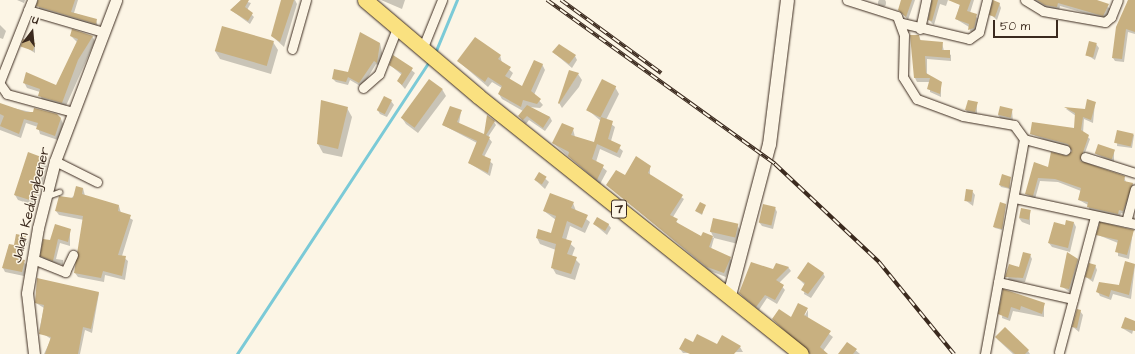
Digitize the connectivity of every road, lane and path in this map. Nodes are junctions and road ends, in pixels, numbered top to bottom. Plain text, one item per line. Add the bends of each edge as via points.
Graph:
1 (32, 0) edge
2 (116, 0) edge
3 (306, 0) edge
4 (365, 0) edge
5 (442, 0) edge
6 (787, 0) edge
7 (847, 0) edge
8 (926, 0) edge
9 (987, 0) edge
10 (1025, 0) edge
11 (1118, 0) edge
12 (868, 2) edge
13 (28, 10) junction
14 (902, 23) junction
15 (397, 28) junction
16 (920, 29) junction
17 (103, 32) junction
18 (292, 49) dead end
19 (429, 53) junction
20 (0, 83) edge
21 (363, 88) dead end
22 (73, 112) junction
23 (1024, 138) junction
24 (1066, 150) dead end
25 (1085, 158) dead end
26 (55, 161) junction
27 (1135, 173) edge
28 (97, 182) dead end
29 (1135, 189) edge
30 (58, 192) dead end
31 (46, 197) junction
32 (1014, 198) junction
33 (1095, 217) junction
34 (1131, 223) edge
35 (74, 255) dead end
36 (33, 259) junction
37 (998, 282) junction
38 (729, 295) junction
39 (1073, 299) junction
40 (1059, 352) dead end
41 (34, 354) edge
42 (801, 354) edge
43 (985, 354) edge

1 - 13 street
2 - 17 street, Jalan Kedungbener
3 - 18 street
4 - 15 highway, 7
5 - 19 street
6 - 38 main road via 769,144
7 - 12 street
8 - 16 street
9 - 16 street via 979,32 972,38
10 - 11 street via 1042,11 1105,22 1111,17
12 - 14 street via 890,12
13 - 17 street
13 - 20 street
14 - 16 street
14 - 23 street via 903,77 918,99 962,116 1014,125
15 - 19 highway, 7
15 - 21 street via 379,74
17 - 22 street, Jalan Kedungbener
19 - 38 highway, 7
20 - 22 street via 7,94
22 - 26 street, Jalan Kedungbener
23 - 24 street
23 - 32 street
25 - 27 street
26 - 28 street
26 - 31 street, Jalan Kedungbener
29 - 34 street
30 - 31 lane
31 - 36 street, Jalan Kedungbener
32 - 33 street
32 - 37 street
33 - 34 street
33 - 39 street
35 - 36 street via 65,272
36 - 41 street, Jalan Kedungbener via 27,293
37 - 39 street
37 - 43 street
38 - 42 highway, 7
39 - 40 street

